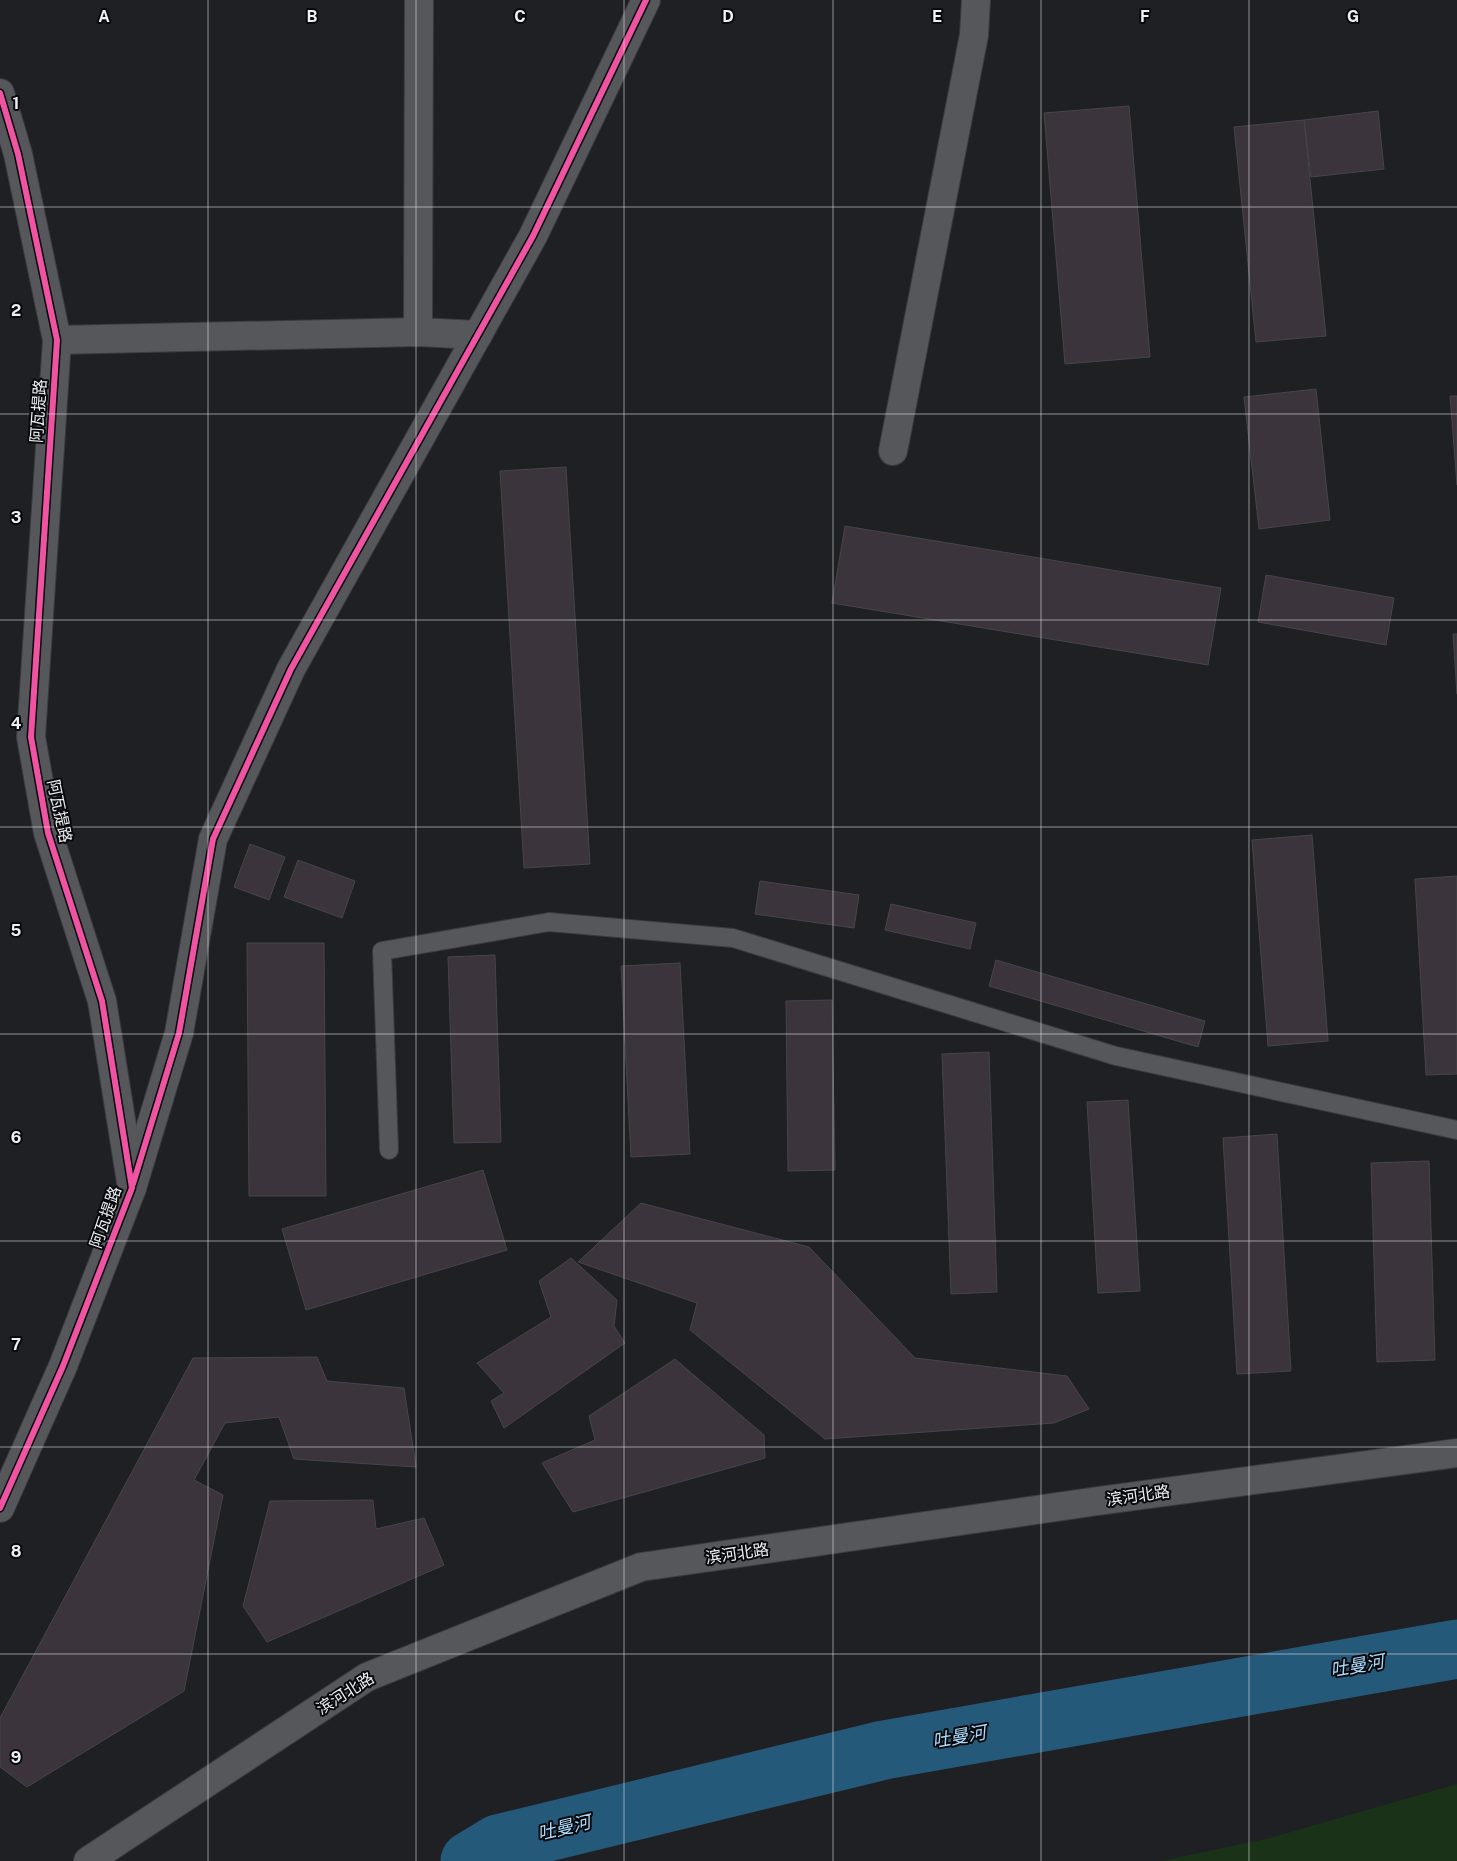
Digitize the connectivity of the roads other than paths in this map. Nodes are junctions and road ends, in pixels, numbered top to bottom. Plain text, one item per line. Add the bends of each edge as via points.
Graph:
1 (420, 0) edge
2 (646, 0) edge
3 (976, 0) edge
4 (0, 92) edge
5 (418, 332) junction
6 (478, 335) junction
7 (57, 340) junction
8 (893, 451) dead end
9 (1457, 1130) edge
10 (389, 1150) dead end
11 (132, 1188) junction
12 (1457, 1453) edge
13 (0, 1508) edge
14 (88, 1861) edge

1 - 5 street
2 - 6 street via 533,236
3 - 8 street via 974,35
4 - 7 street, 阿瓦提路 via 18,154
5 - 6 street
5 - 7 street
6 - 11 street via 291,669 213,840 178,1033
7 - 11 street, 阿瓦提路 via 31,737 48,833 102,1001
9 - 10 lane via 1116,1056 734,938 549,922 382,951
11 - 13 street, 阿瓦提路 via 63,1366
12 - 14 street, 滨河北路 via 641,1567 366,1677

